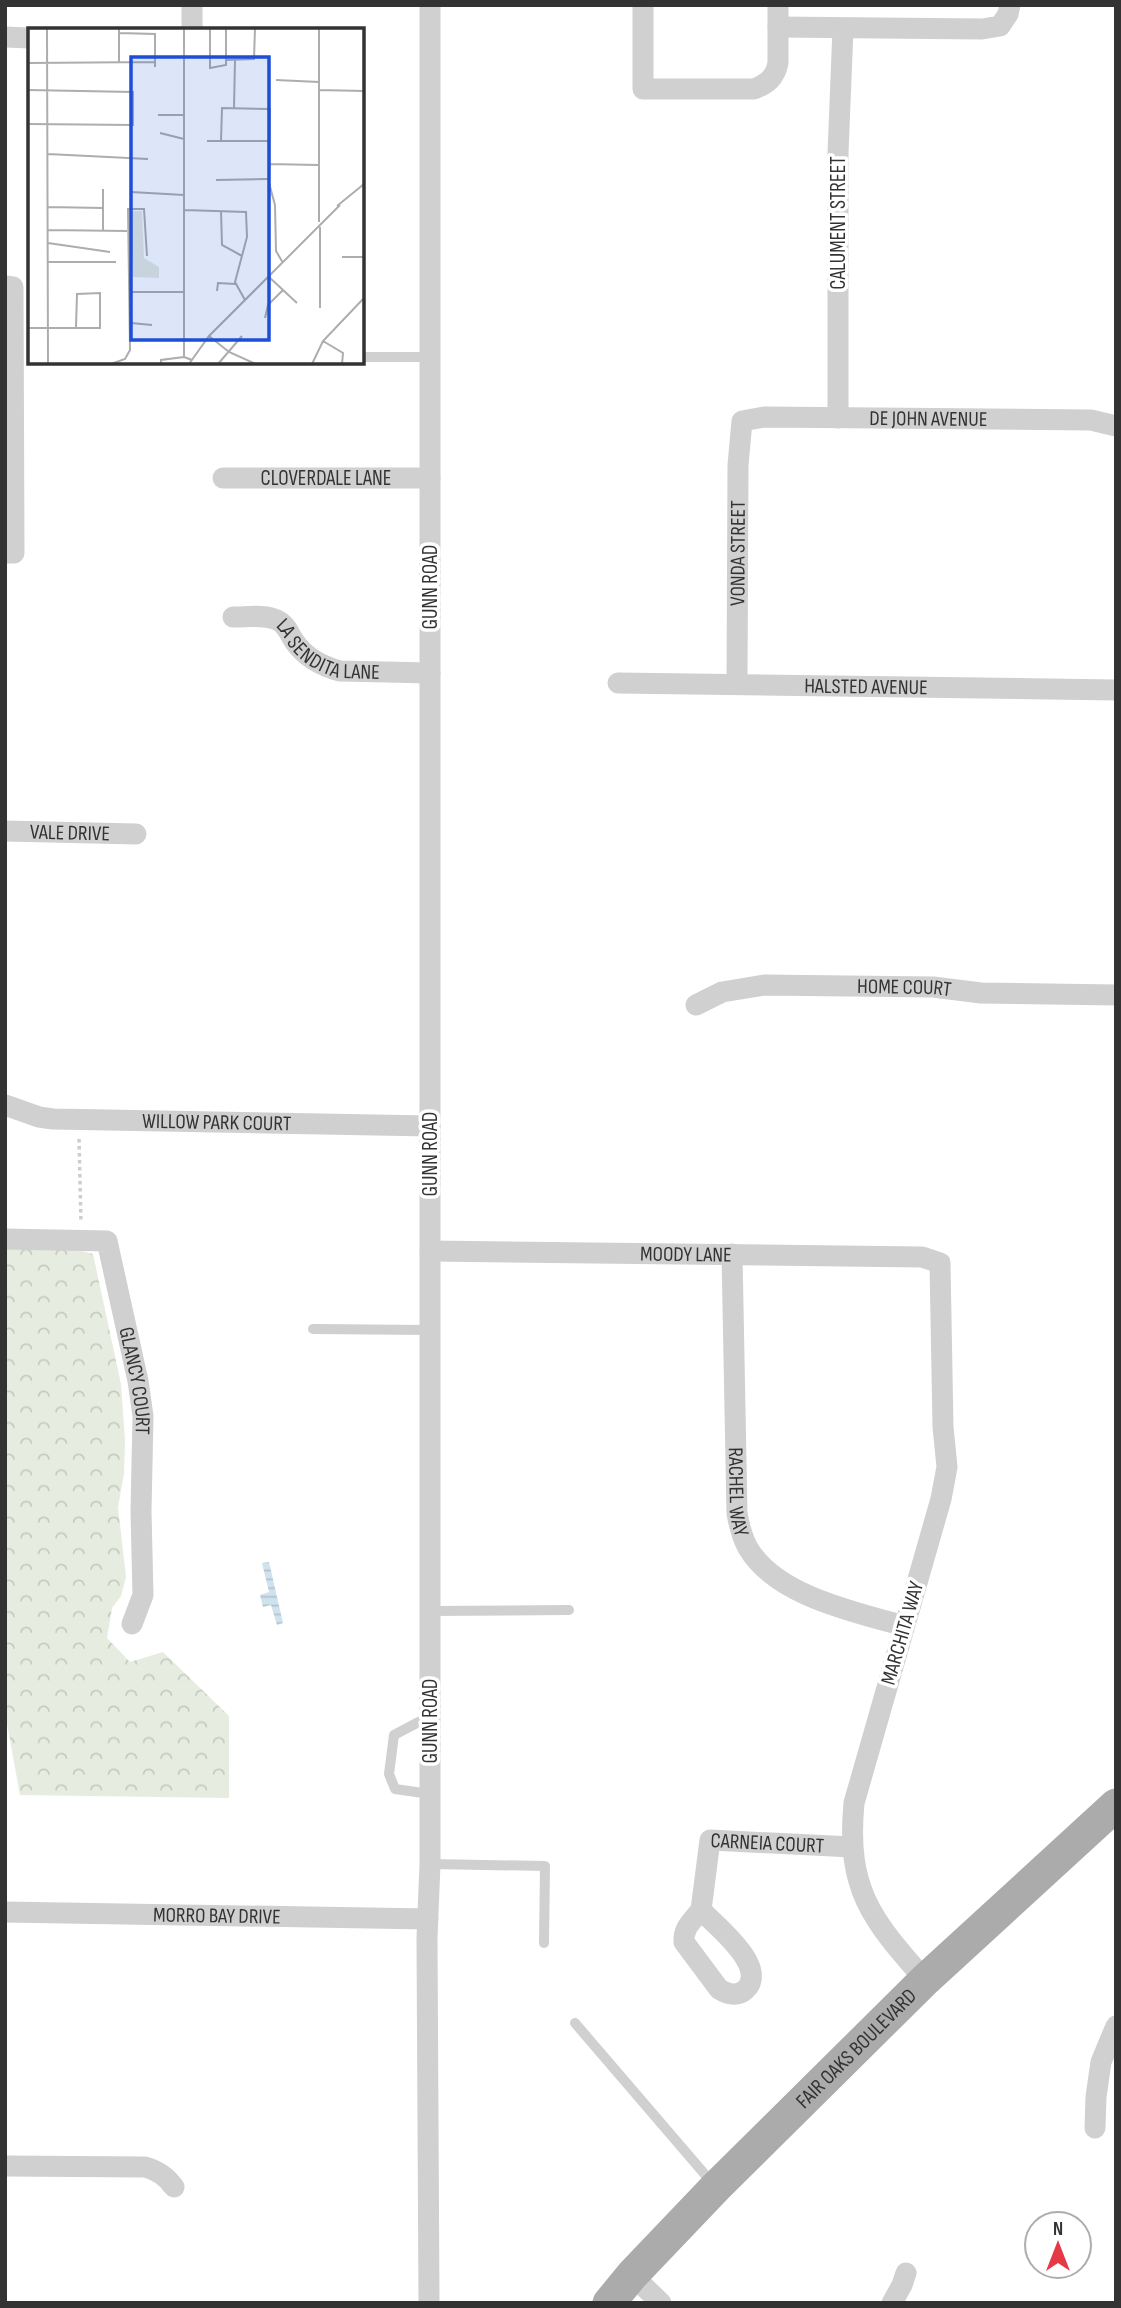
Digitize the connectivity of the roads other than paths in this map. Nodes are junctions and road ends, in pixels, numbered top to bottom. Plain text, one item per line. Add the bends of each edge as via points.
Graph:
1 (192, 5) edge
2 (430, 5) edge
3 (643, 5) edge
4 (1010, 5) edge
5 (778, 16) edge
6 (192, 28) edge
7 (834, 29) junction
8 (5, 37) edge
9 (28, 38) edge
10 (9, 287) edge
11 (364, 357) edge
12 (430, 357) junction
13 (838, 418) junction
14 (742, 421) joint
15 (1116, 426) edge
16 (223, 478) dead end
17 (430, 478) junction
18 (5, 553) edge
19 (233, 617) dead end
20 (430, 673) junction
21 (618, 683) dead end
22 (737, 684) junction
23 (1116, 690) edge
24 (5, 831) edge
25 (136, 834) dead end
26 (1116, 995) edge
27 (696, 1005) dead end
28 (5, 1105) edge
29 (430, 1126) junction
30 (5, 1239) edge
31 (430, 1251) junction
32 (732, 1254) junction
33 (940, 1263) joint
34 (313, 1328) dead end
35 (430, 1330) junction
36 (430, 1611) junction
37 (569, 1611) dead end
38 (132, 1624) dead end
39 (904, 1626) junction
40 (430, 1716) junction
41 (430, 1794) junction
42 (1116, 1805) edge
43 (852, 1847) junction
44 (430, 1864) junction
45 (701, 1910) dead end
46 (5, 1912) edge
47 (428, 1919) junction
48 (544, 1944) dead end
49 (925, 1980) junction
50 (575, 2023) dead end
51 (1116, 2026) edge
52 (1095, 2128) dead end
53 (5, 2166) edge
54 (174, 2187) dead end
55 (716, 2187) junction
56 (906, 2273) dead end
57 (632, 2275) junction
58 (429, 2303) edge
59 (609, 2303) edge
60 (661, 2303) edge
61 (892, 2303) edge

1 - 6 street
2 - 12 street, GUNN ROAD
3 - 5 street via 643,89 754,89 765,85 777,70
4 - 7 street via 1005,20 991,28
5 - 7 street
7 - 13 street, CALUMENT STREET
8 - 9 street
10 - 18 street via 14,553
11 - 12 lane
12 - 17 street, GUNN ROAD
13 - 14 street, DE JOHN AVENUE
13 - 15 street, DE JOHN AVENUE via 1091,420
14 - 22 street, VONDA STREET
16 - 17 street, CLOVERDALE LANE
17 - 20 street, GUNN ROAD
19 - 20 street, LA SENDITA LANE via 280,621 309,657 340,671
20 - 29 street, GUNN ROAD
21 - 22 street, HALSTED AVENUE
22 - 23 street, HALSTED AVENUE
24 - 25 street, VALE DRIVE
26 - 27 street, HOME COURT via 764,985 722,992
28 - 29 street, WILLOW PARK COURT via 39,1117 79,1120
29 - 31 street, GUNN ROAD
30 - 38 street, GLANCY COURT via 107,1241 143,1416 143,1595
31 - 32 street, MOODY LANE
31 - 35 street, GUNN ROAD
32 - 33 street, MOODY LANE via 922,1257
32 - 39 street, RACHEL WAY via 737,1513 743,1537 755,1559 785,1583
33 - 39 street, MARCHITA WAY via 947,1467
34 - 35 lane
35 - 36 street, GUNN ROAD
36 - 37 lane
36 - 40 street, GUNN ROAD
39 - 43 street, MARCHITA WAY via 854,1803
40 - 41 street, GUNN ROAD
40 - 41 lane via 394,1735 389,1774 395,1789
41 - 44 street, GUNN ROAD
42 - 49 main road, FAIR OAKS BOULEVARD
43 - 45 street, CARNEIA COURT via 710,1840
43 - 49 street, MARCHITA WAY via 856,1873 872,1914
44 - 47 street, GUNN ROAD
44 - 48 lane via 545,1866
46 - 47 street, MORRO BAY DRIVE
47 - 58 street, GUNN ROAD
49 - 55 main road, FAIR OAKS BOULEVARD
50 - 55 lane
51 - 52 street via 1101,2062
53 - 54 street via 145,2167 168,2178
55 - 57 main road, FAIR OAKS BOULEVARD
56 - 61 street
57 - 59 main road, FAIR OAKS BOULEVARD
57 - 60 street

